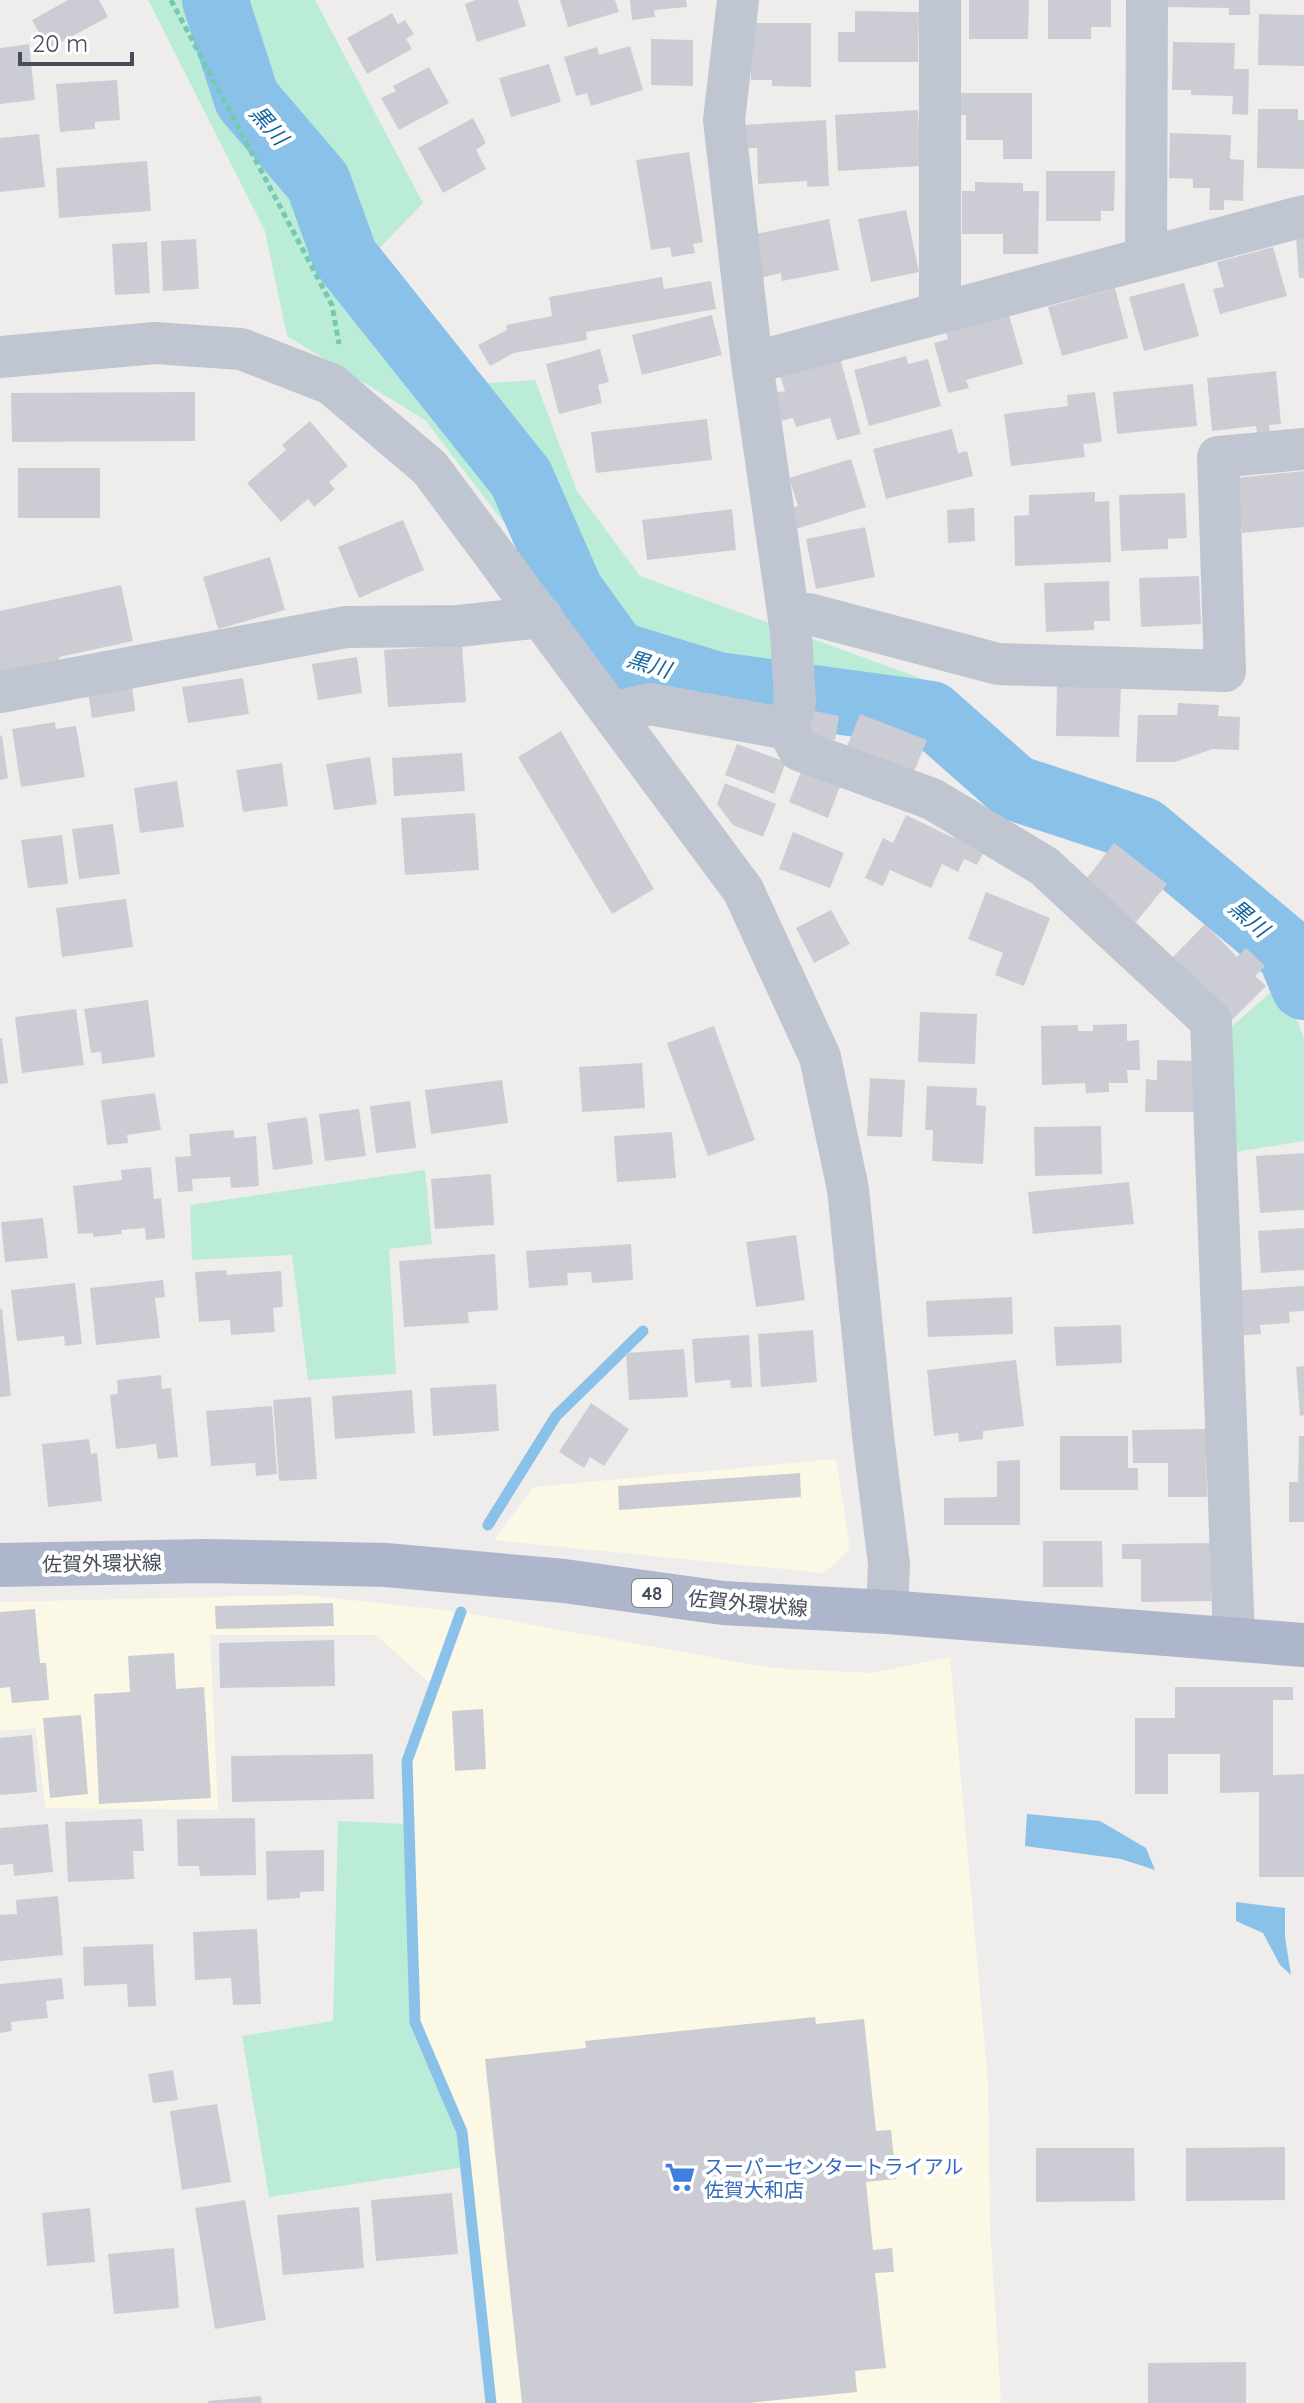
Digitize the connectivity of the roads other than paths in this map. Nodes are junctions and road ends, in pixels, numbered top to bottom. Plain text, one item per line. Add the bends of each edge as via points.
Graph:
1 (738, 0) edge
2 (940, 0) edge
3 (1147, 0) edge
4 (1304, 216) edge
5 (1146, 257) junction
6 (940, 313) junction
7 (0, 357) edge
8 (752, 363) junction
9 (1304, 449) edge
10 (542, 617) junction
11 (790, 626) junction
12 (0, 692) edge
13 (612, 713) junction
14 (788, 729) junction
15 (0, 1565) edge
16 (887, 1612) junction
17 (1234, 1638) junction
18 (1304, 1645) edge

1 - 8 street via 724,120
2 - 6 street
3 - 5 street
4 - 5 street
5 - 6 street
6 - 8 street
7 - 10 street via 155,343 241,349 331,384 430,468
8 - 11 street
9 - 11 street via 1218,457 1225,671 998,664 809,614
10 - 12 street via 458,626 346,627
10 - 13 street
11 - 14 street via 795,702
13 - 14 street via 650,704
13 - 16 street via 743,890 820,1057 848,1189 889,1564
14 - 17 street via 799,750 932,799 1044,866 1211,1021
15 - 16 main road, 佐賀外環状線 / 48 via 386,1565 564,1581 723,1603
16 - 17 main road, 佐賀外環状線 / 48
17 - 18 main road, 佐賀外環状線 / 48

